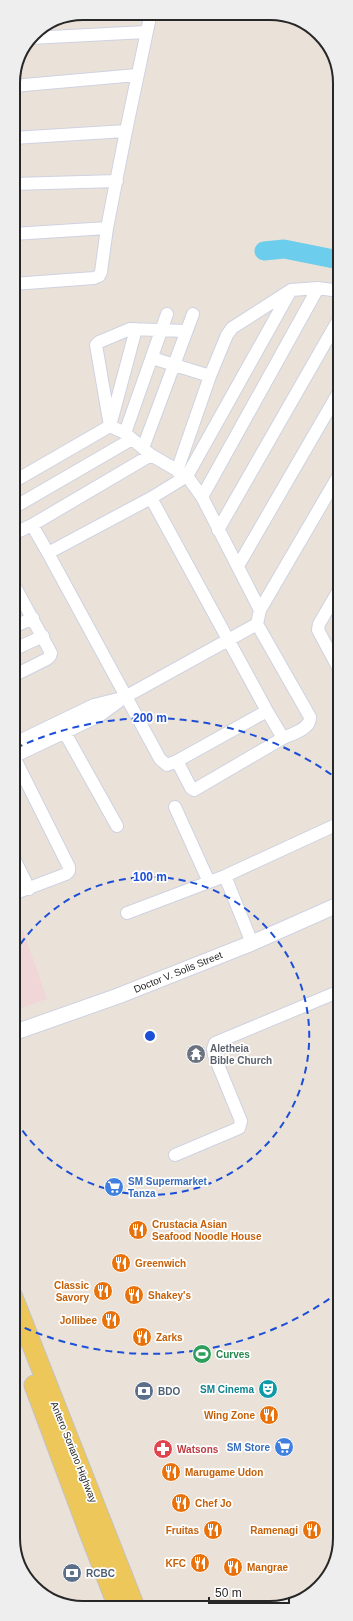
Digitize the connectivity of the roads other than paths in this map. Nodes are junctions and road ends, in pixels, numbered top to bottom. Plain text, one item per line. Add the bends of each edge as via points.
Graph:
1 (149, 20) edge
2 (146, 32) junction
3 (39, 38) edge
4 (137, 75) junction
5 (20, 85) edge
6 (126, 131) junction
7 (20, 138) edge
8 (117, 180) junction
9 (20, 184) edge
10 (107, 228) junction
11 (20, 234) edge
12 (20, 283) edge
13 (318, 288) junction
14 (291, 290) junction
15 (333, 290) edge
16 (167, 314) dead end
17 (193, 314) dead end
18 (136, 328) junction
19 (333, 329) edge
20 (162, 330) junction
21 (186, 331) junction
22 (152, 358) junction
23 (174, 365) junction
24 (210, 376) junction
25 (333, 402) edge
26 (110, 426) junction
27 (129, 436) junction
28 (147, 451) junction
29 (182, 474) junction
30 (20, 478) edge
31 (333, 485) edge
32 (202, 497) junction
33 (151, 498) junction
34 (20, 504) edge
35 (32, 525) junction
36 (218, 530) junction
37 (20, 531) edge
38 (48, 553) junction
39 (238, 566) junction
40 (333, 600) edge
41 (20, 603) edge
42 (260, 610) junction
43 (33, 618) junction
44 (20, 624) edge
45 (257, 624) junction
46 (43, 636) junction
47 (228, 640) junction
48 (20, 647) edge
49 (333, 658) edge
50 (20, 672) edge
51 (125, 697) junction
52 (267, 711) junction
53 (88, 715) junction
54 (65, 733) junction
55 (283, 738) junction
56 (20, 741) edge
57 (20, 753) edge
58 (177, 761) junction
59 (20, 768) edge
60 (175, 808) dead end
61 (117, 826) dead end
62 (333, 826) edge
63 (20, 870) edge
64 (225, 876) junction
65 (208, 882) junction
66 (29, 889) junction
67 (20, 892) edge
68 (333, 907) edge
69 (127, 913) dead end
70 (252, 943) junction
71 (333, 994) edge
72 (20, 1031) edge
73 (175, 1155) dead end
74 (20, 1312) edge
75 (20, 1347) edge
76 (110, 1588) junction
77 (111, 1601) edge
78 (115, 1601) edge
79 (133, 1601) edge

1 - 2 street
2 - 3 street
2 - 4 street
4 - 5 street
4 - 6 street
6 - 7 street
6 - 8 street
8 - 9 street
8 - 10 street
10 - 11 street
10 - 12 street via 99,276
13 - 14 street
13 - 15 street
13 - 32 street
14 - 24 street via 232,328
14 - 29 street
16 - 20 street
17 - 21 street
18 - 20 street
18 - 26 street
18 - 26 street via 96,345
19 - 36 street
20 - 21 street
20 - 22 street
21 - 23 street
22 - 23 street
22 - 27 street
23 - 24 street
23 - 28 street
24 - 29 street
25 - 39 street
26 - 27 street
26 - 30 street
27 - 28 street
27 - 34 street
28 - 29 street
28 - 35 street
29 - 32 street
29 - 33 street
31 - 42 street
32 - 36 street
33 - 38 street
33 - 47 street
35 - 37 street
35 - 38 street
36 - 39 street
38 - 51 street
39 - 42 street
40 - 49 street via 318,630
41 - 43 street
42 - 45 street
43 - 44 street
43 - 46 street
45 - 47 street
45 - 55 street via 310,717 308,726
46 - 48 street
46 - 50 street via 51,652 50,656
47 - 51 street
47 - 52 street
51 - 53 street via 99,716
51 - 58 street via 162,762 166,765
52 - 55 street
52 - 58 street
53 - 54 street
53 - 56 street
54 - 57 street
54 - 61 street
55 - 58 street via 194,790
59 - 66 street via 69,867 66,874
60 - 65 street
62 - 64 street
63 - 66 street
64 - 65 street
64 - 70 street
65 - 69 street
66 - 67 street
68 - 70 street, Doctor V. Solis Street
70 - 72 street, Doctor V. Solis Street via 118,996
71 - 73 street via 215,1043 214,1055 241,1125
74 - 79 main road, Antero Soriano Highway
75 - 76 main road, Antero Soriano Highway
76 - 77 main road
76 - 78 main road, Antero Soriano Highway

